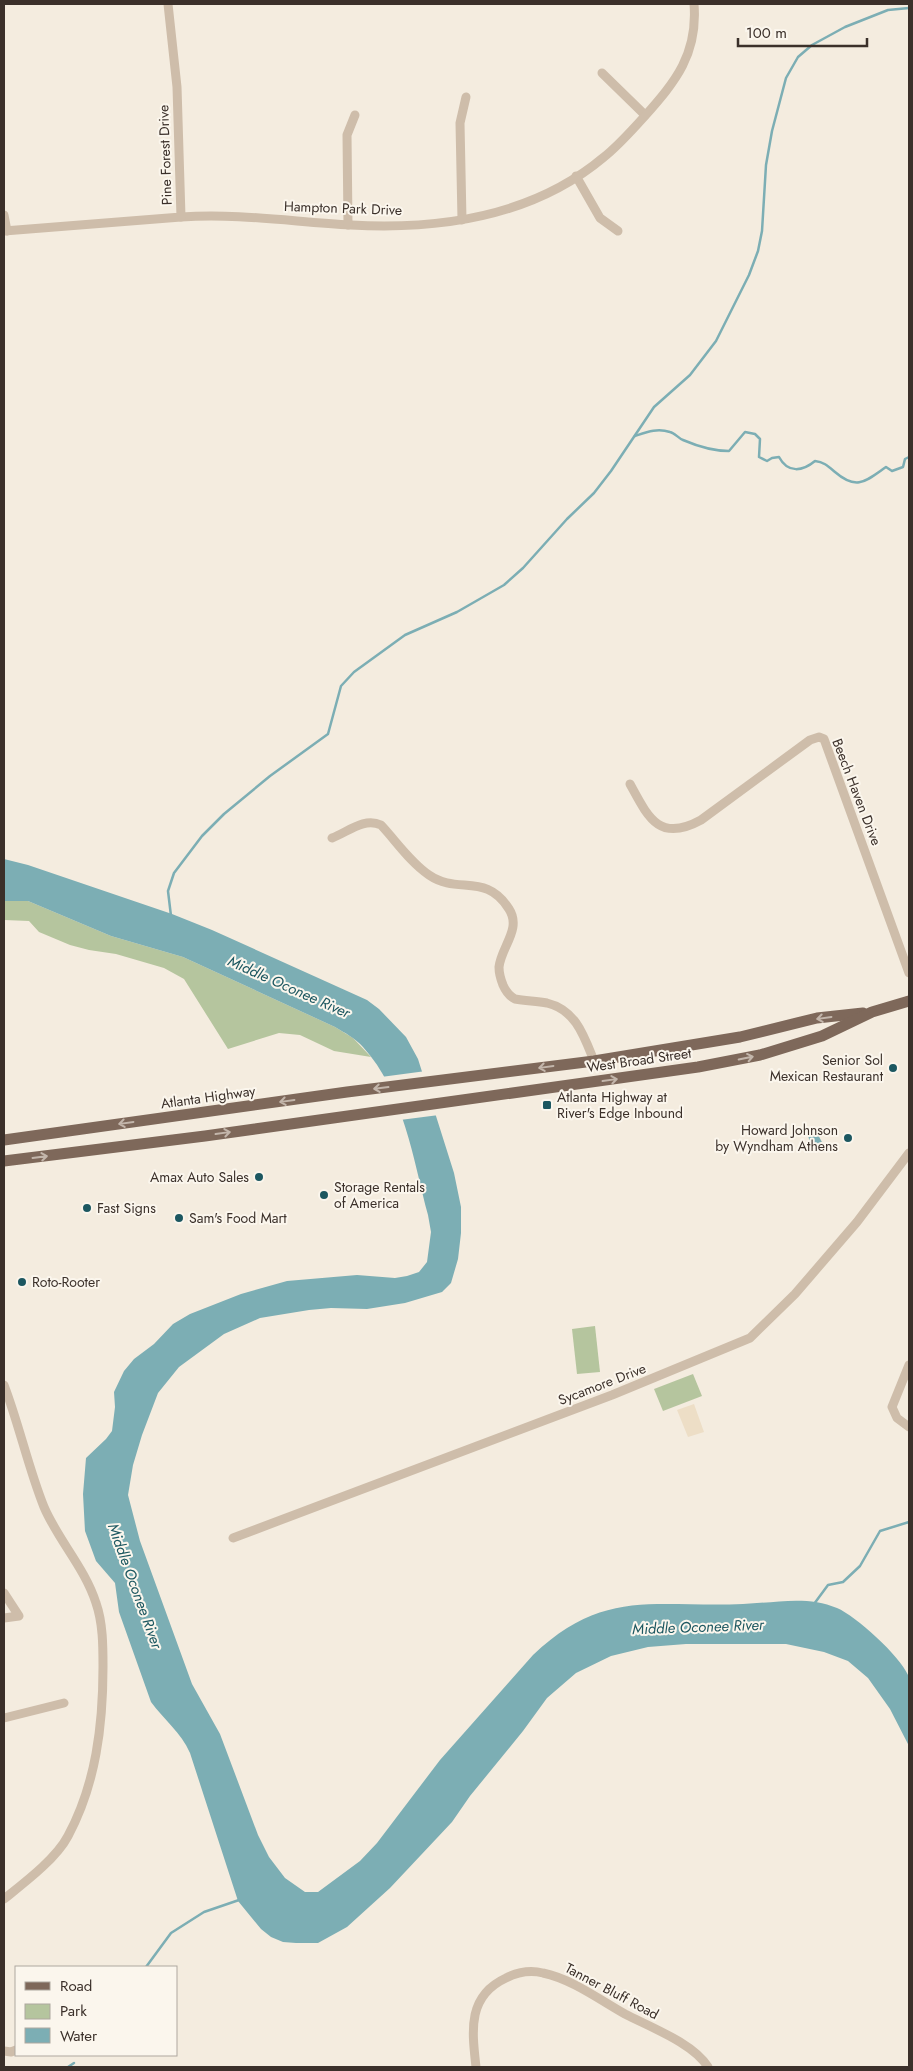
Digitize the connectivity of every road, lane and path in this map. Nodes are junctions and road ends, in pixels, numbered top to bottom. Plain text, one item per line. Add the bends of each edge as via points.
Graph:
1 (168, 4) edge
2 (694, 4) edge
3 (602, 73) dead end
4 (466, 97) dead end
5 (356, 115) dead end
6 (645, 115) junction
7 (576, 176) junction
8 (4, 215) edge
9 (181, 217) junction
10 (462, 220) junction
11 (348, 225) junction
12 (6, 231) edge
13 (618, 232) dead end
14 (630, 784) dead end
15 (332, 838) dead end
16 (909, 973) edge
17 (909, 1001) edge
18 (872, 1012) junction
19 (675, 1049) junction
20 (594, 1061) junction
21 (679, 1070) junction
22 (416, 1083) joint
23 (4, 1140) edge
24 (909, 1153) edge
25 (4, 1161) edge
26 (909, 1365) edge
27 (4, 1384) edge
28 (909, 1427) edge
29 (233, 1538) dead end
30 (4, 1593) edge
31 (4, 1618) edge
32 (64, 1703) dead end
33 (4, 1718) edge
34 (4, 1900) edge
35 (476, 2067) edge
36 (708, 2067) edge

1 - 9 street, Pine Forest Drive via 177,87
2 - 6 street, Hampton Park Drive via 694,33 685,63
3 - 6 street
4 - 10 street via 460,123
5 - 11 street via 347,135
6 - 7 street, Hampton Park Drive via 602,159
7 - 10 street, Hampton Park Drive via 524,203
7 - 13 street via 600,218
8 - 12 street
9 - 11 street, Hampton Park Drive via 221,215
9 - 12 street, Pine Forest Drive
10 - 11 street, Hampton Park Drive via 437,224
14 - 16 street, Beech Haven Drive via 645,812 659,826 684,828 700,820 810,740 824,739
15 - 20 street via 364,822 374,822 381,825 429,875 454,884 481,887 499,895 513,919 499,967 505,989 515,999 548,1004 570,1014 582,1030
17 - 18 main road, West Broad Street
18 -> 19 main road, West Broad Street via 817,1018
21 -> 18 main road, West Broad Street via 760,1055 822,1036
19 - 20 main road, West Broad Street
19 - 21 main road
20 -> 22 main road, West Broad Street
25 -> 21 main road, West Broad Street
22 -> 23 main road, Atlanta Highway
24 - 29 street, Sycamore Drive via 851,1229 795,1294 750,1338 612,1396
26 - 28 street via 892,1407 897,1418
27 - 34 street via 45,1508 96,1602 103,1645 98,1748 86,1794 68,1837
30 - 31 street via 19,1616
32 - 33 street
35 - 36 street, Tanner Bluff Road via 473,2021 480,2002 499,1981 534,1971 568,1982 677,2042 698,2055

